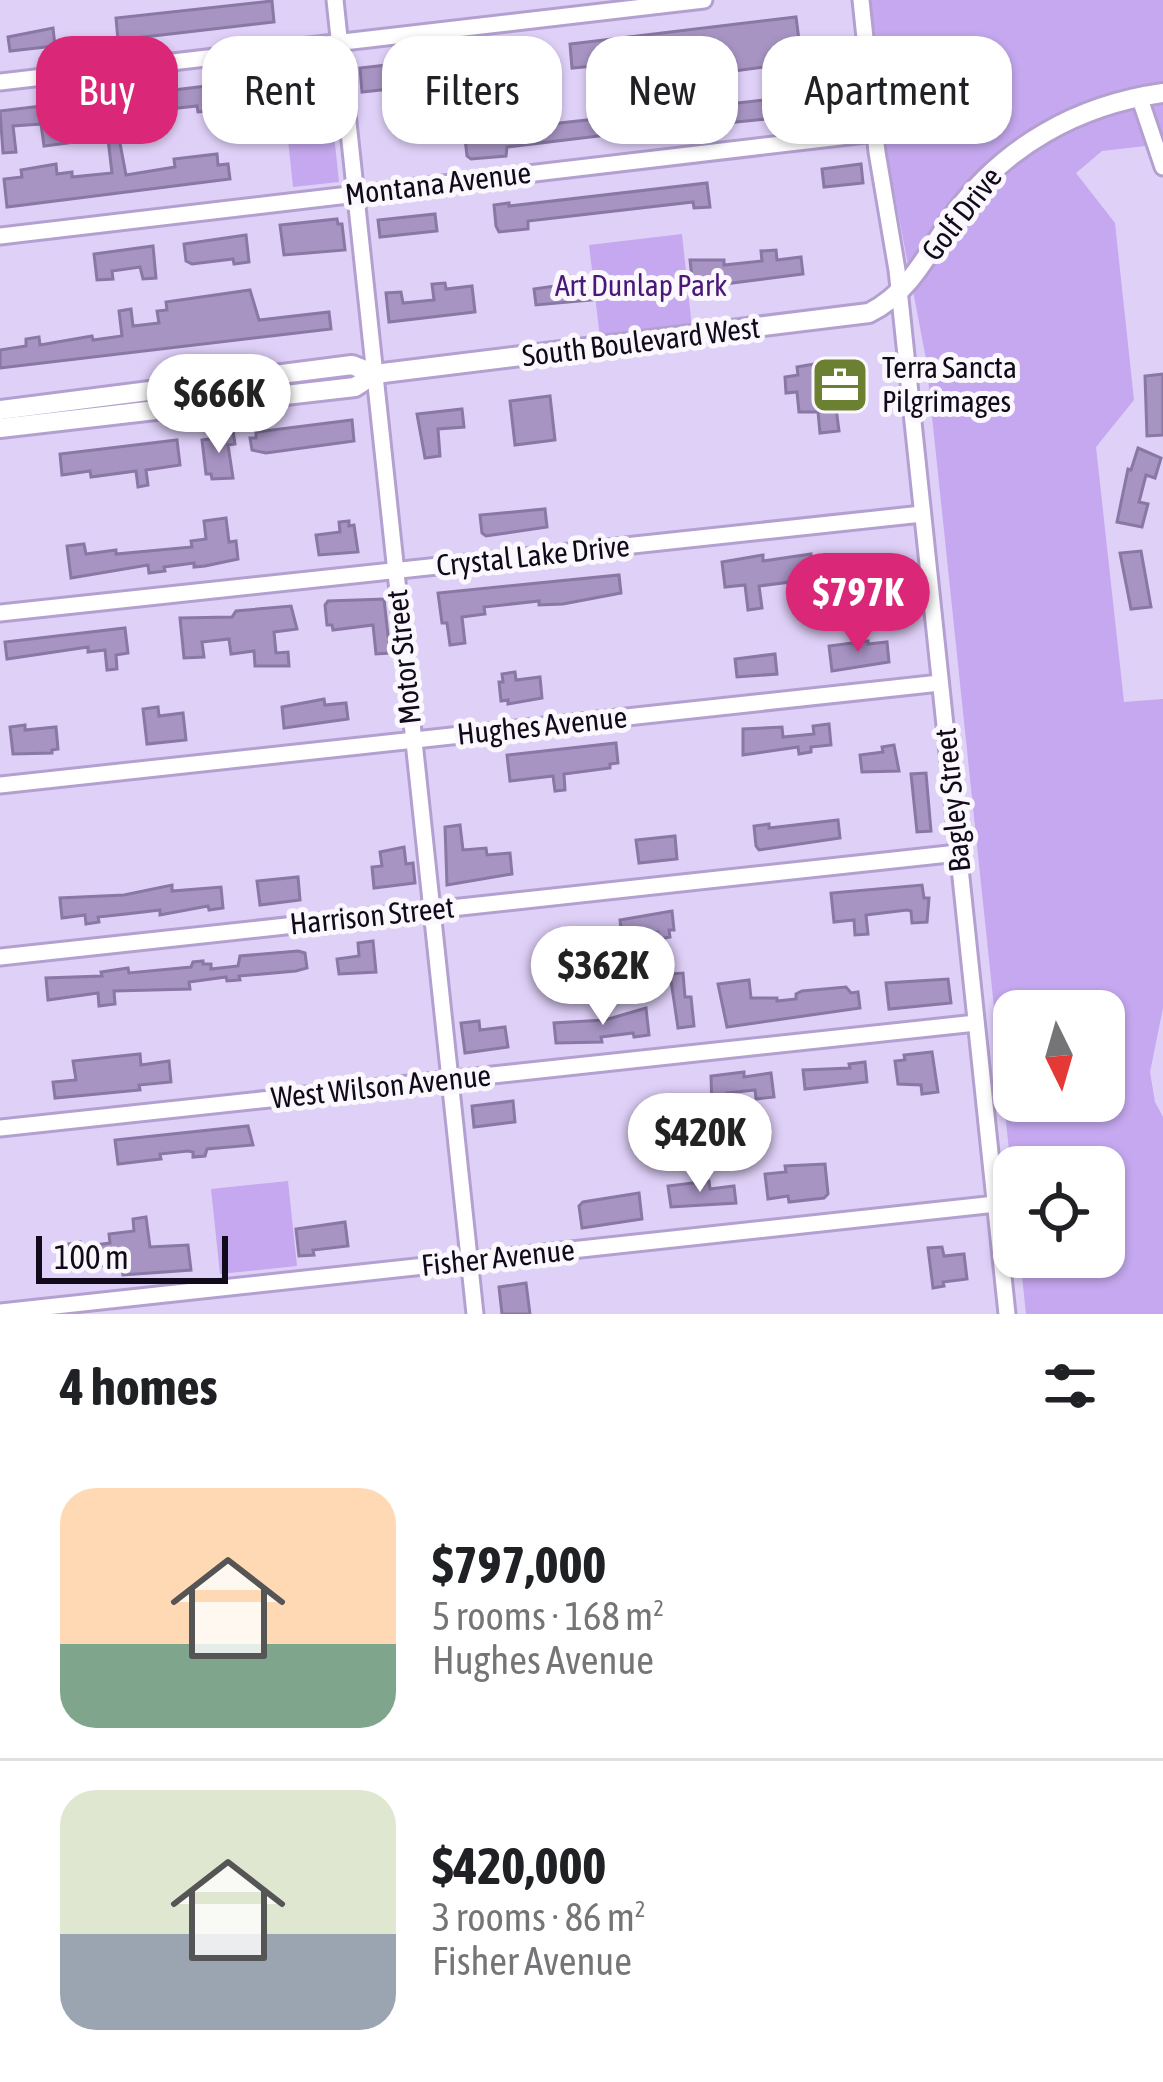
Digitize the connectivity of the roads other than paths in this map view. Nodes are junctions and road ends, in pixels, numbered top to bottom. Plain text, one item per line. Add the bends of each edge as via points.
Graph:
1 (335, 0) edge
2 (704, 0) edge
3 (861, 0) edge
4 (339, 36) edge
5 (865, 36) edge
6 (358, 40) edge
7 (202, 58) edge
8 (0, 82) edge
9 (1163, 93) edge
10 (1139, 96) junction
11 (351, 144) edge
12 (781, 144) edge
13 (877, 144) edge
14 (1163, 167) edge
15 (356, 194) junction
16 (0, 236) edge
17 (899, 291) junction
18 (375, 374) junction
19 (0, 410) edge
20 (0, 428) edge
21 (922, 514) junction
22 (395, 571) junction
23 (0, 614) edge
24 (940, 683) junction
25 (413, 740) junction
26 (0, 785) edge
27 (958, 853) junction
28 (431, 910) junction
29 (0, 957) edge
30 (976, 1023) junction
31 (450, 1080) junction
32 (0, 1128) edge
33 (993, 1177) edge
34 (993, 1204) edge
35 (470, 1262) junction
36 (1003, 1278) edge
37 (0, 1312) edge
38 (475, 1314) edge
39 (1007, 1314) edge

1 - 4 street, Motor Street
2 - 6 street
3 - 5 street, Bagley Street
7 - 8 street
9 - 10 street, Golf Drive
10 - 14 street
10 - 17 street, Golf Drive via 1066,121 1007,158
11 - 15 street, Motor Street
12 - 15 street, Montana Avenue
13 - 17 street, Bagley Street
15 - 16 street, Montana Avenue
15 - 18 street, Motor Street
17 - 18 street, South Boulevard West via 869,313 823,321
17 - 21 street, Bagley Street
18 - 19 street, South Boulevard West via 352,365
18 - 20 street, South Boulevard West via 355,387
18 - 22 street, Motor Street
21 - 22 street, Crystal Lake Drive
21 - 24 street, Bagley Street
22 - 23 street, Crystal Lake Drive
22 - 25 street, Motor Street
24 - 25 street, Hughes Avenue
24 - 27 street, Bagley Street
25 - 26 street, Hughes Avenue
25 - 28 street, Motor Street
27 - 28 street, Harrison Street
27 - 30 street, Bagley Street
28 - 29 street, Harrison Street
28 - 31 street, Motor Street
30 - 31 street, West Wilson Avenue
30 - 33 street, Bagley Street
31 - 32 street, West Wilson Avenue
31 - 35 street, Motor Street
34 - 35 street, Fisher Avenue
35 - 37 street, Fisher Avenue
35 - 38 street, Motor Street
36 - 39 street, Bagley Street

